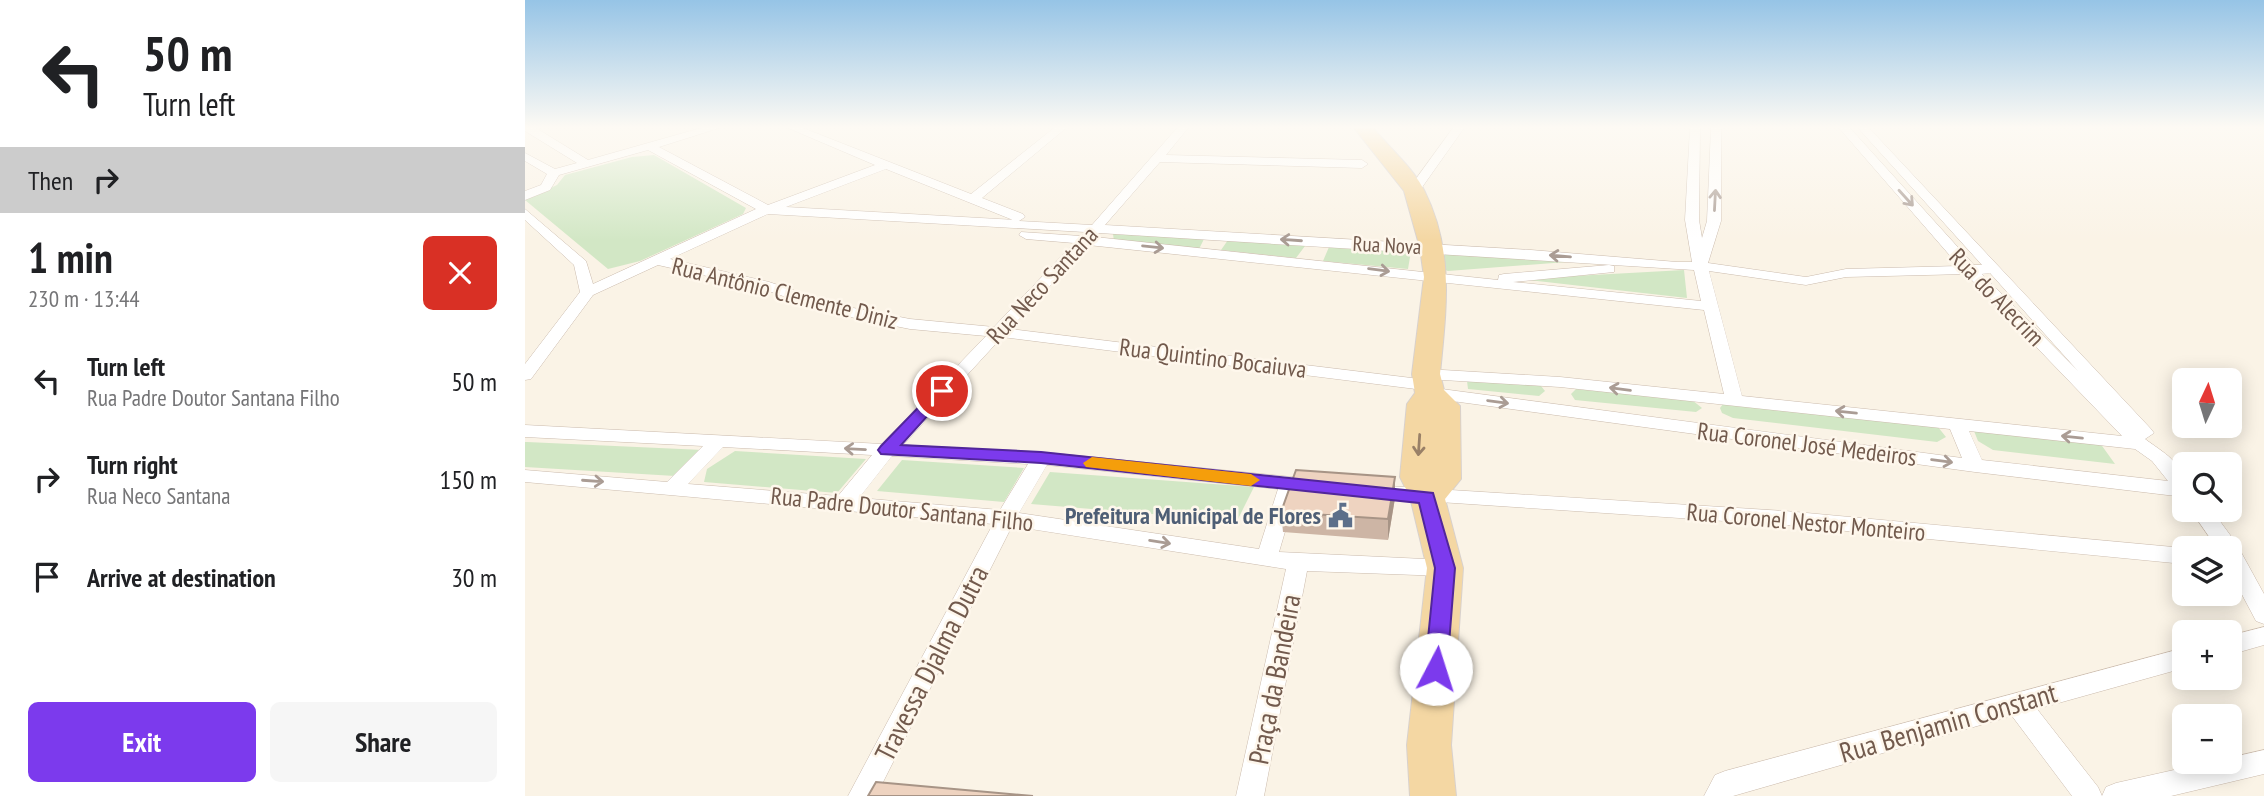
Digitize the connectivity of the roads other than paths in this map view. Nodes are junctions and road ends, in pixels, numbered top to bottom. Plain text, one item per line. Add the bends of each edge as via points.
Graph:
1 (541, 165) edge
2 (583, 165) edge
3 (685, 165) edge
4 (885, 165) joint
5 (1015, 165) edge
6 (1151, 165) edge
7 (1394, 165) edge
8 (1432, 165) edge
9 (1694, 165) edge
10 (1715, 165) edge
11 (1877, 165) edge
12 (1898, 165) edge
13 (1901, 168) junction
14 (1880, 169) junction
15 (554, 173) junction
16 (1414, 190) junction
17 (525, 196) edge
18 (974, 199) junction
19 (767, 209) junction
20 (525, 214) edge
21 (998, 221) junction
22 (950, 223) junction
23 (1035, 224) junction
24 (987, 232) junction
25 (1091, 234) junction
26 (1215, 236) junction
27 (1318, 242) junction
28 (1432, 247) junction
29 (1205, 252) junction
30 (656, 260) junction
31 (1306, 262) junction
32 (1677, 266) junction
33 (1700, 266) junction
34 (1996, 269) junction
35 (1971, 270) junction
36 (1436, 277) junction
37 (1463, 283) junction
38 (588, 292) junction
39 (1711, 306) junction
40 (997, 332) junction
41 (525, 375) edge
42 (1560, 382) junction
43 (1428, 384) junction
44 (1734, 399) junction
45 (1709, 400) junction
46 (1560, 411) junction
47 (1957, 424) junction
48 (525, 431) edge
49 (1718, 432) junction
50 (718, 442) junction
51 (2140, 444) junction
52 (887, 450) junction
53 (2159, 457) junction
54 (1041, 458) junction
55 (1975, 466) junction
56 (2172, 474) edge
57 (525, 476) edge
58 (1289, 484) junction
59 (673, 487) junction
60 (2172, 488) edge
61 (1427, 497) junction
62 (844, 503) junction
63 (1006, 518) junction
64 (2172, 555) edge
65 (1267, 558) junction
66 (1298, 563) junction
67 (1445, 568) junction
68 (2242, 573) edge
69 (2264, 615) edge
70 (2264, 636) edge
71 (2242, 642) edge
72 (2172, 661) edge
73 (2017, 702) junction
74 (2264, 762) edge
75 (873, 793) edge
76 (1250, 796) edge
77 (1433, 796) edge
78 (1718, 796) edge
79 (2088, 796) edge
80 (2116, 796) edge

1 - 15 street
2 - 15 street
3 - 19 street
4 - 18 street
4 - 19 street
5 - 18 street
6 - 25 street, Rua Neco Santana
7 - 16 main road
8 - 16 street
9 - 33 street via 1692,220
33 -> 10 street via 1714,221
11 - 14 street, Rua do Alecrim
12 - 13 street, Rua do Alecrim
13 - 14 street
13 - 34 street, Rua do Alecrim
14 -> 35 street, Rua do Alecrim
15 - 17 street via 547,187
16 - 28 main road
18 - 23 street
19 - 22 street
19 - 30 street
20 - 38 street via 581,264
21 - 22 street
21 - 23 street
21 - 24 street
22 - 24 street
23 - 25 street
24 - 25 street
25 - 26 street, Rua Nova
25 -> 29 street, Rua Nova
25 - 40 street, Rua Neco Santana
27 -> 26 street, Rua Nova
26 - 29 street
27 - 28 street, Rua Nova
27 - 31 street
32 -> 28 street, Rua Nova
28 - 36 main road
29 - 31 street, Rua Nova
30 - 38 street
30 - 40 street, Rua Antônio Clemente Diniz via 764,285 848,312 910,324
31 -> 36 street, Rua Nova
32 - 33 street, Rua Nova
32 - 37 street, Rua Nova
33 - 35 street, Rua Nova via 1806,281 1846,273
33 - 39 street
34 - 35 street, Rua Nova
34 - 53 street, Rua do Alecrim via 2156,445
35 - 51 street, Rua do Alecrim
36 - 37 street, Rua Nova
36 - 43 main road
37 - 39 street, Rua Nova
38 - 41 street
39 - 44 street
40 - 43 street, Rua Quintino Bocaiuva
40 - 52 street, Rua Neco Santana
42 - 43 street, Rua Coronel José Medeiros
45 -> 42 street, Rua Coronel José Medeiros
42 - 46 street
43 -> 46 street, Rua Coronel José Medeiros
43 - 61 main road via 1422,404 1417,477
44 - 45 street, Rua Coronel José Medeiros
47 -> 44 street, Rua Coronel José Medeiros
45 - 49 street
46 - 49 street, Rua Coronel José Medeiros
51 -> 47 street, Rua Coronel José Medeiros
47 - 55 street
48 - 50 street, Rua Padre Doutor Santana Filho
49 -> 55 street, Rua Coronel José Medeiros
52 -> 50 street, Rua Padre Doutor Santana Filho
50 - 59 street
51 - 53 street, Rua do Alecrim
52 - 54 street, Rua Padre Doutor Santana Filho
52 - 62 street, Rua Neco Santana
53 - 56 street, Rua do Alecrim
54 - 58 street, Rua Padre Doutor Santana Filho
54 - 63 street, Travessa Djalma Dutra
55 - 60 street, Rua Coronel José Medeiros
57 -> 59 street, Rua Padre Doutor Santana Filho
58 - 61 street, Rua Padre Doutor Santana Filho
58 - 65 street
59 - 62 street, Rua Padre Doutor Santana Filho
61 - 64 street, Rua Coronel Nestor Monteiro via 1785,518
61 - 67 main road
62 - 63 street, Rua Padre Doutor Santana Filho
63 -> 65 street, Rua Padre Doutor Santana Filho
63 - 75 street, Travessa Djalma Dutra
65 - 66 street, Rua Padre Doutor Santana Filho
66 - 67 street, Rua Padre Doutor Santana Filho
66 - 76 street, Praça da Bandeira
67 - 77 main road via 1429,745
68 - 69 street
70 - 71 street
72 - 73 street, Rua Benjamin Constant
73 - 78 street, Rua Benjamin Constant via 1725,785
73 - 79 street
74 - 80 street

